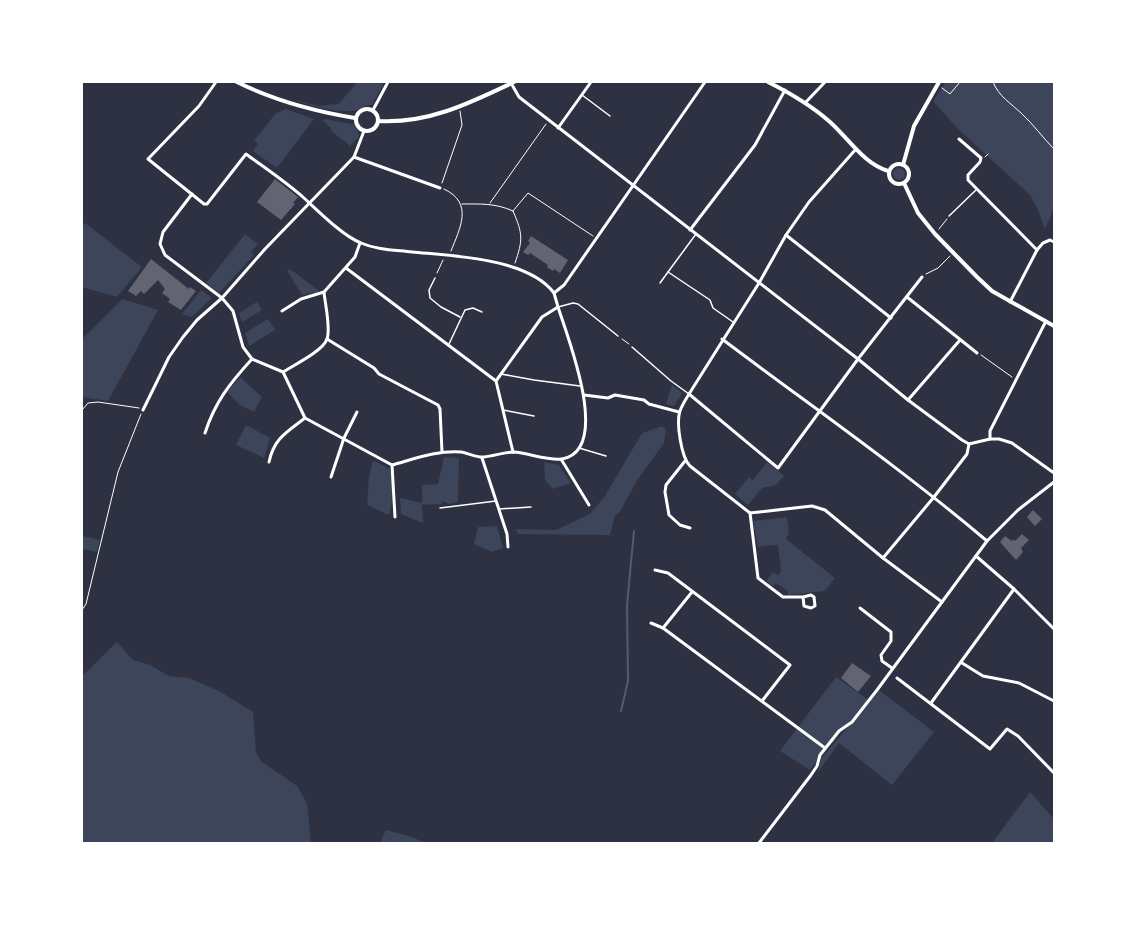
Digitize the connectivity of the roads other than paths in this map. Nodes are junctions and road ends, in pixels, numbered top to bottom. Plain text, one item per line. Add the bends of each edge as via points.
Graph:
1 (216, 82) edge
2 (237, 82) edge
3 (388, 82) edge
4 (591, 82) edge
5 (705, 82) edge
6 (768, 82) edge
7 (825, 82) edge
8 (513, 83) edge
9 (938, 83) edge
10 (785, 90) junction
11 (582, 95) junction
12 (806, 102) junction
13 (373, 110) junction
14 (610, 116) dead end
15 (355, 118) junction
16 (378, 121) junction
17 (558, 128) junction
18 (364, 131) junction
19 (959, 139) dead end
20 (856, 149) junction
21 (354, 157) junction
22 (903, 165) junction
23 (888, 171) junction
24 (904, 183) junction
25 (632, 186) junction
26 (440, 188) road end
27 (976, 189) junction
28 (192, 194) junction
29 (310, 204) junction
30 (949, 216) road end
31 (690, 230) junction
32 (696, 234) junction
33 (786, 235) junction
34 (1054, 242) edge
35 (360, 243) junction
36 (1037, 250) junction
37 (346, 268) junction
38 (668, 272) junction
39 (922, 277) road end
40 (435, 278) road end
41 (660, 283) dead end
42 (758, 283) junction
43 (324, 292) junction
44 (554, 293) junction
45 (907, 297) junction
46 (222, 298) junction
47 (1010, 302) junction
48 (558, 307) junction
49 (282, 311) dead end
50 (482, 312) dead end
51 (460, 317) junction
52 (890, 318) junction
53 (1046, 321) junction
54 (733, 322) junction
55 (1054, 326) edge
56 (618, 336) road end
57 (327, 339) junction
58 (722, 339) junction
59 (960, 340) junction
60 (448, 346) junction
61 (632, 347) road end
62 (977, 353) road end
63 (252, 359) junction
64 (858, 359) junction
65 (283, 372) junction
66 (501, 374) junction
67 (496, 382) junction
68 (582, 386) junction
69 (689, 394) junction
70 (584, 395) junction
71 (908, 400) junction
72 (143, 410) road end
73 (503, 410) junction
74 (357, 412) dead end
75 (679, 412) junction
76 (820, 412) junction
77 (534, 416) dead end
78 (305, 418) junction
79 (205, 433) dead end
80 (344, 438) junction
81 (990, 439) junction
82 (969, 444) junction
83 (579, 448) junction
84 (442, 452) junction
85 (513, 452) junction
86 (606, 456) dead end
87 (482, 458) junction
88 (561, 459) junction
89 (685, 461) junction
90 (269, 462) dead end
91 (392, 465) junction
92 (1054, 473) edge
93 (331, 477) dead end
94 (1054, 482) edge
95 (934, 497) junction
96 (496, 501) junction
97 (590, 505) dead end
98 (531, 507) dead end
99 (440, 508) dead end
100 (499, 509) junction
101 (750, 513) junction
102 (395, 517) dead end
103 (690, 528) dead end
104 (987, 541) junction
105 (508, 547) dead end
106 (976, 556) junction
107 (883, 558) junction
108 (655, 570) dead end
109 (1014, 589) junction
110 (692, 592) junction
111 (802, 597) junction
112 (942, 602) junction
113 (860, 608) dead end
114 (651, 623) dead end
115 (663, 628) junction
116 (1054, 630) edge
117 (962, 663) junction
118 (892, 668) junction
119 (897, 678) dead end
120 (762, 701) junction
121 (1054, 701) edge
122 (931, 703) junction
123 (826, 748) junction
124 (1054, 773) edge
125 (759, 843) edge

1 - 28 street via 199,106 148,159
2 - 15 main road via 289,104
3 - 13 street
4 - 11 street
5 - 25 street
6 - 10 main road
7 - 12 street
8 - 16 main road via 460,107 422,119
8 - 17 street via 519,98
9 - 22 main road via 914,126
10 - 12 main road
10 - 31 street via 755,145
11 - 14 lane
11 - 17 street
12 - 20 main road
13 - 15 main road via 362,110
13 - 16 main road
15 - 18 main road via 358,128
16 - 18 main road via 372,130
17 - 25 street
18 - 21 street
19 - 27 street via 981,158 968,175 968,180
20 - 23 main road via 877,168
20 - 33 street via 809,202
21 - 26 street
21 - 29 street
22 - 23 main road via 894,164
22 - 24 main road via 909,174
23 - 24 main road via 893,183
24 - 47 main road via 918,213 935,234 992,291
25 - 31 street
25 - 44 street via 564,285
27 - 30 lane
27 - 36 street
28 - 29 street via 207,204 246,154
28 - 46 street via 163,232 160,244 170,260
29 - 35 street
29 - 46 street via 265,249
31 - 32 street
32 - 38 lane
32 - 42 street
33 - 42 street
33 - 52 street
34 - 36 street via 1050,240 1043,243
35 - 37 street via 355,257
35 - 44 street via 382,249 445,255 513,267 548,284
36 - 47 street
37 - 43 street
37 - 60 street
38 - 41 lane
38 - 54 lane via 710,300 713,308
39 - 45 street
40 - 51 lane via 429,290 430,298
42 - 54 street
42 - 64 street
43 - 49 street via 302,299
43 - 57 street
44 - 48 street
45 - 52 street
45 - 59 street
46 - 63 street via 233,311 243,347
46 - 72 street via 197,320 169,357
47 - 53 main road
48 - 56 lane via 578,304
48 - 66 street via 542,317
48 - 68 street
50 - 51 lane via 473,308 465,310
51 - 60 lane
52 - 64 street
53 - 55 main road
53 - 81 street via 990,431
54 - 58 street
57 - 65 street via 323,346
57 - 84 street via 374,368 379,374 438,405
58 - 69 street
58 - 76 street
59 - 62 street
59 - 71 street
60 - 67 street
61 - 69 lane
63 - 65 street
63 - 79 street via 222,394
64 - 71 street
64 - 76 street
65 - 78 street
66 - 67 street
66 - 68 lane
67 - 73 street
68 - 70 street
69 - 75 street
69 - 76 street via 778,468
70 - 75 street via 608,398 615,395 644,400 649,404
70 - 83 street via 586,425 584,439
71 - 82 street
73 - 77 lane
73 - 85 street
74 - 80 street
75 - 89 street
76 - 95 street
78 - 80 street
78 - 90 street via 275,443
80 - 91 street
80 - 93 street
81 - 82 street
81 - 92 street via 1012,444
82 - 95 street via 967,454
83 - 86 lane
83 - 88 street via 571,456
84 - 87 street via 461,452
84 - 91 street
85 - 87 street
85 - 88 street
87 - 96 street
88 - 97 street
89 - 101 street
89 - 103 street via 666,485 665,492 669,515 680,525
91 - 102 street
94 - 104 street via 1018,510
95 - 104 street
95 - 107 street
96 - 99 lane
96 - 100 street
98 - 100 lane
100 - 105 street via 507,534
101 - 107 street via 812,506 825,510
101 - 111 street via 758,578 783,597
104 - 106 street
106 - 109 street
106 - 112 street
107 - 112 street
108 - 110 street via 668,573
109 - 116 street
109 - 117 street
110 - 115 street
110 - 120 street via 790,665
111 - 111 street via 804,606 815,606 814,597
112 - 118 street
113 - 118 street via 890,632 891,641 881,655 882,662
114 - 115 street
115 - 120 street
117 - 121 street via 983,676 1019,683
117 - 122 street
118 - 123 street via 852,722 839,731
119 - 122 street
120 - 123 street
122 - 124 street via 990,749 1007,729 1018,736
123 - 125 street via 811,775

